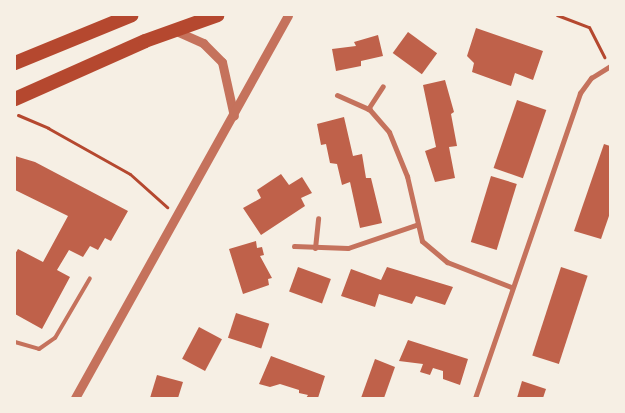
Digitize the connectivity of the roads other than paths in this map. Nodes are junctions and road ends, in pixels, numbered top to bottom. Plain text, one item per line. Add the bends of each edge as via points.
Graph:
1 (132, 15) edge
2 (218, 15) edge
3 (288, 15) edge
4 (174, 30) junction
5 (15, 63) edge
6 (609, 66) edge
7 (383, 86) dead end
8 (337, 95) dead end
9 (15, 99) edge
10 (368, 109) junction
11 (234, 116) junction
12 (318, 218) dead end
13 (416, 225) junction
14 (294, 246) dead end
15 (315, 248) junction
16 (90, 278) dead end
17 (511, 287) junction
18 (15, 342) edge
19 (75, 398) edge
20 (475, 398) edge

1 - 5 highway
2 - 4 highway
3 - 11 street
4 - 9 highway
4 - 11 street via 203,43 222,62
6 - 17 street via 591,78 580,93
7 - 10 street
8 - 10 street
10 - 13 street via 396,144 407,176
11 - 19 street
12 - 15 street
13 - 15 street via 348,248
13 - 17 street via 422,241 447,262
14 - 15 street
16 - 18 lane via 55,338 39,349
17 - 20 street

